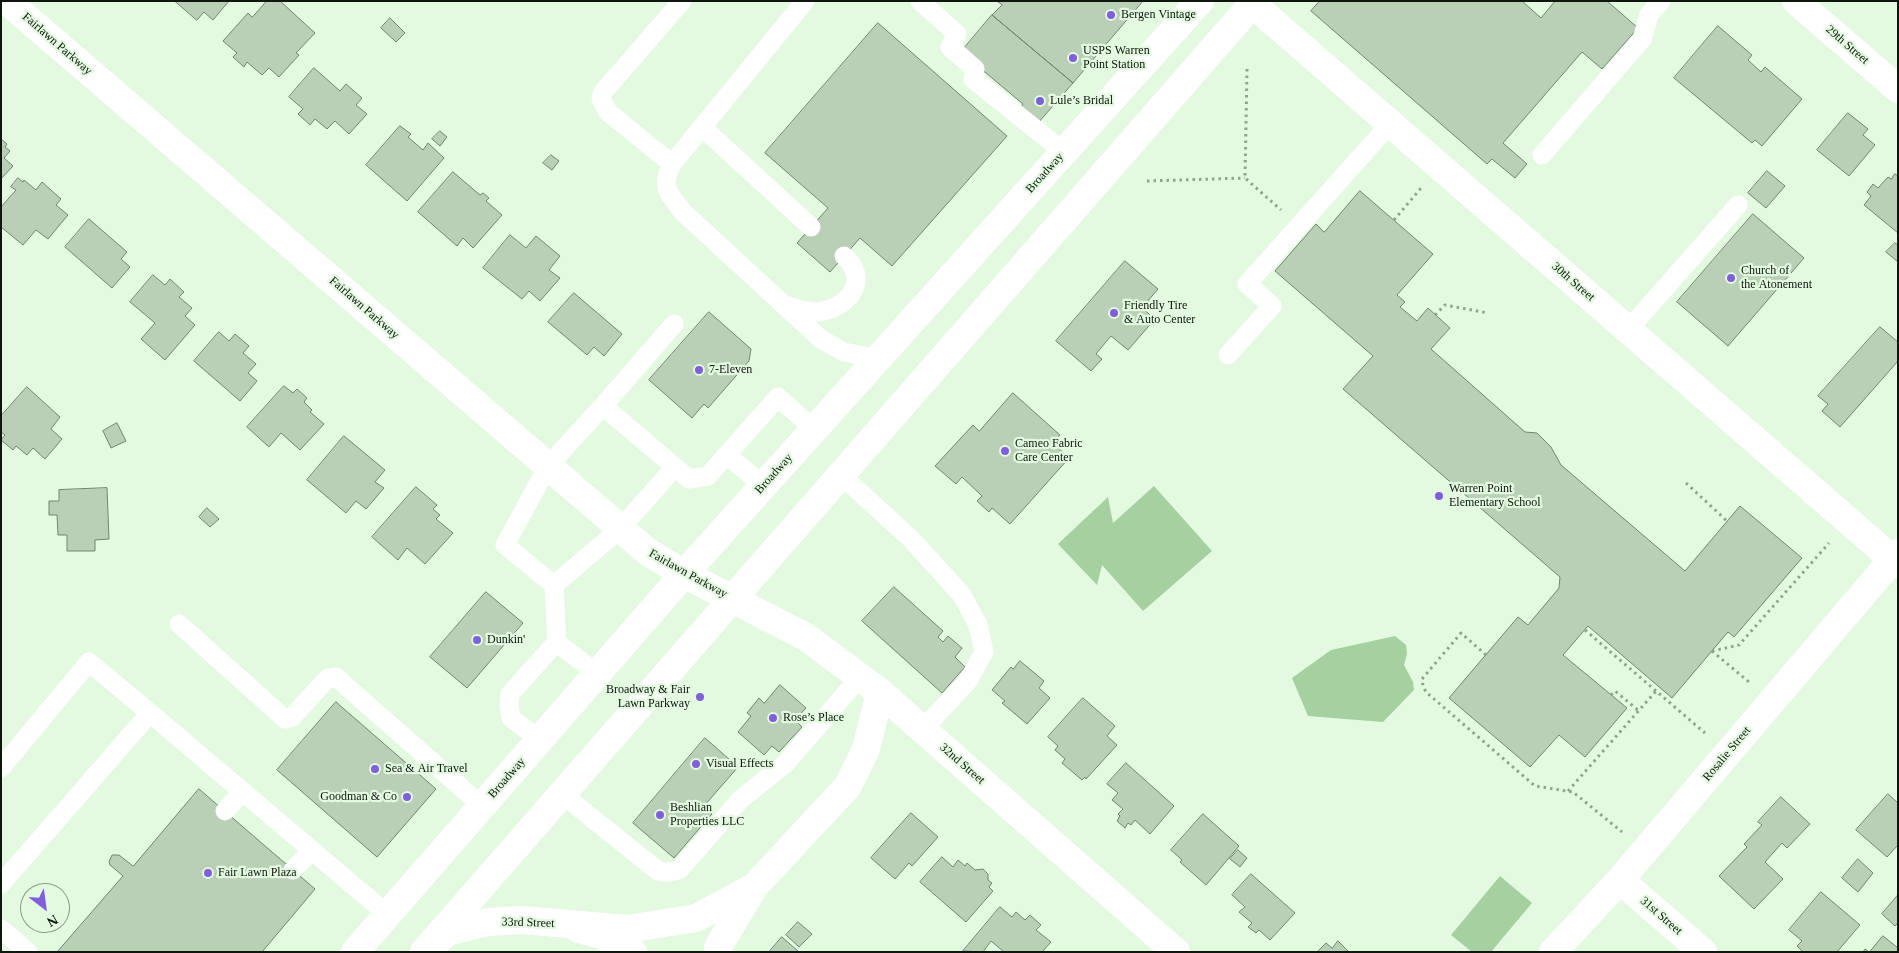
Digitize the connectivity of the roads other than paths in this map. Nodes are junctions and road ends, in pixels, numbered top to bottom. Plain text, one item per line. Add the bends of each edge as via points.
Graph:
1 (7, 1) edge
2 (682, 1) edge
3 (805, 1) edge
4 (920, 1) edge
5 (1200, 1) edge
6 (1661, 1) edge
7 (1796, 1) edge
8 (1252, 2) edge
9 (1898, 89) edge
10 (1390, 124) junction
11 (702, 127) junction
12 (1064, 152) junction
13 (1542, 155) dead end
14 (672, 164) junction
15 (1738, 206) dead end
16 (812, 227) dead end
17 (844, 256) dead end
18 (782, 304) junction
19 (674, 324) dead end
20 (1628, 330) junction
21 (1228, 355) dead end
22 (878, 359) junction
23 (603, 406) junction
24 (814, 429) junction
25 (727, 455) junction
26 (548, 466) junction
27 (675, 467) junction
28 (840, 475) junction
29 (764, 486) junction
30 (620, 529) junction
31 (1896, 559) edge
32 (684, 574) junction
33 (554, 585) junction
34 (732, 599) junction
35 (179, 624) dead end
36 (557, 646) junction
37 (597, 673) junction
38 (870, 685) junction
39 (150, 712) junction
40 (922, 729) junction
41 (540, 740) junction
42 (1, 768) edge
43 (243, 791) junction
44 (562, 794) junction
45 (482, 806) junction
46 (226, 812) dead end
47 (312, 850) junction
48 (293, 870) dead end
49 (1620, 880) junction
50 (1, 884) edge
51 (754, 887) junction
52 (387, 914) junction
53 (561, 924) junction
54 (1, 929) edge
55 (616, 948) edge
56 (28, 952) edge
57 (355, 952) edge
58 (425, 952) edge
59 (718, 952) edge
60 (1176, 952) edge
61 (1553, 952) edge
62 (1704, 952) edge

1 - 26 street, Fairlawn Parkway
2 - 14 lane via 603,92 601,99 608,112
3 - 11 lane
4 - 12 lane via 956,34 950,47 975,69 973,79
5 - 12 street, Broadway
6 - 13 lane via 1649,15 1642,39
7 - 9 street, 29th Street
8 - 10 street, 30th Street
8 - 28 street
10 - 20 street, 30th Street
10 - 21 lane via 1247,284 1272,306
11 - 14 lane
11 - 16 lane
12 - 22 street, Broadway
14 - 18 lane via 666,176 666,190 683,212
15 - 20 lane
17 - 18 lane via 856,272 856,283 852,295 840,305 823,312
18 - 22 lane via 822,340 844,352
19 - 23 lane
20 - 31 street, 30th Street
22 - 24 street, Broadway
23 - 26 lane
23 - 27 lane
24 - 25 lane via 778,397
24 - 29 street, Broadway
25 - 27 lane via 708,476 689,479
25 - 29 lane
26 - 30 street, Fairlawn Parkway
26 - 33 lane via 505,545
27 - 30 lane
28 - 34 street
28 - 40 lane via 918,546 962,595 978,625 984,652 968,682
29 - 32 street, Broadway
30 - 32 street, Fairlawn Parkway via 648,552
30 - 33 lane
31 - 49 street, Rosalie Street
32 - 34 street, Fairlawn Parkway
32 - 37 street, Broadway
33 - 36 lane
34 - 38 street, 32nd Street via 806,636
34 - 44 street
35 - 45 lane via 285,719 292,717 328,678 336,677
36 - 37 lane
36 - 41 lane via 553,646 510,694 511,718
37 - 41 street, Broadway
38 - 40 street, 32nd Street
38 - 44 lane via 786,763 741,799 675,872 658,871
38 - 51 street via 866,749 848,786
39 - 42 lane via 89,662
39 - 43 lane
39 - 50 lane
40 - 60 street, 32nd Street
41 - 45 street, Broadway
43 - 46 lane
43 - 47 lane
44 - 58 street
45 - 52 street, Broadway
47 - 48 lane
47 - 52 lane
49 - 61 street, Rosalie Street
49 - 62 street, 31st Street
51 - 53 street via 696,918 626,928
51 - 59 street
52 - 57 street, Broadway
53 - 55 street, 33rd Street via 601,935
53 - 58 street, 33rd Street via 522,920 488,922 447,932
54 - 56 lane

